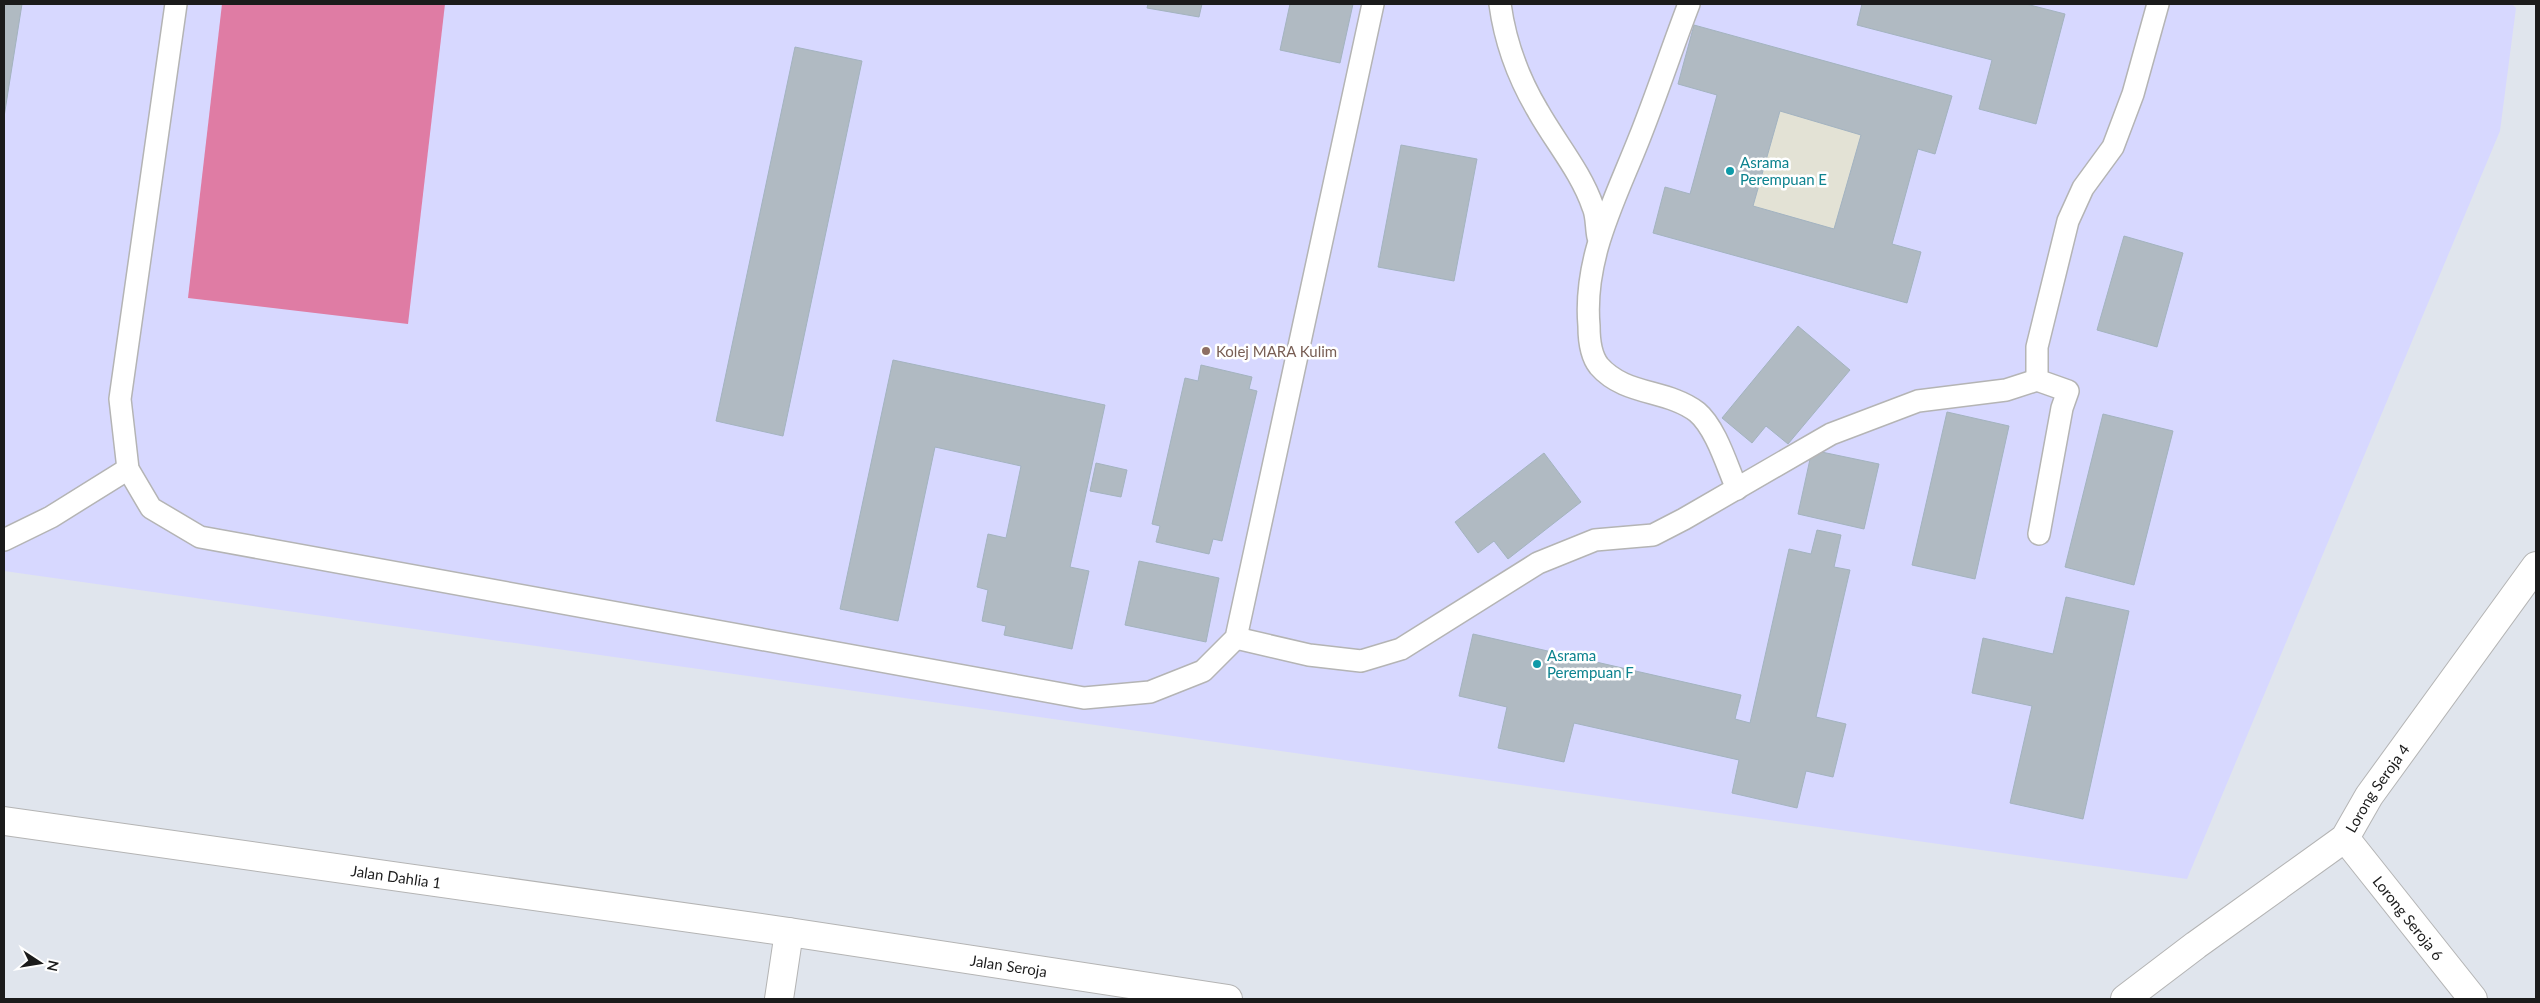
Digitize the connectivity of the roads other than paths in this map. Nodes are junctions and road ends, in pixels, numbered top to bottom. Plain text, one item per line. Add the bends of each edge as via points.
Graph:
1 (176, 4) edge
2 (1373, 4) edge
3 (1500, 4) edge
4 (1689, 4) edge
5 (2158, 4) edge
6 (1598, 240) junction
7 (2037, 380) junction
8 (128, 469) junction
9 (1737, 489) junction
10 (2039, 534) dead end
11 (4, 540) edge
12 (2536, 566) edge
13 (1236, 638) junction
14 (4, 821) edge
15 (2345, 838) junction
16 (789, 932) junction
17 (779, 999) edge
18 (1228, 999) edge
19 (2125, 999) edge
20 (2473, 999) edge

1 - 8 lane via 120,400
2 - 13 lane
3 - 6 lane via 1502,24 1515,65 1538,111 1585,188 1594,209
4 - 6 lane
5 - 7 lane via 2133,94 2113,147 2083,188 2068,221 2037,347
6 - 9 lane via 1587,311 1590,340 1598,365 1617,381 1638,391 1674,399 1698,413 1714,436
7 - 9 lane via 2006,390 1918,401 1830,434
7 - 10 lane via 2068,391 2062,408
8 - 11 lane via 51,517
8 - 13 lane via 152,508 200,537 1084,698 1150,692 1203,672
9 - 13 lane via 1653,535 1595,540 1538,563 1401,649 1361,661 1309,656
12 - 15 street, Lorong Seroja 4 via 2370,796
14 - 16 street, Jalan Dahlia 1
15 - 19 street, Lorong Seroja 4
15 - 20 street, Lorong Seroja 6
16 - 17 street
16 - 18 street, Jalan Seroja

